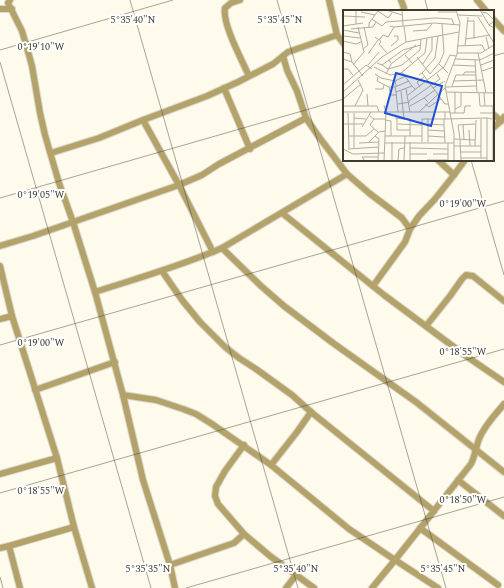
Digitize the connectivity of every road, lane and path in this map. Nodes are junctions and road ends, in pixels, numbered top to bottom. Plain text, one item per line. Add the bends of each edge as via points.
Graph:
1 (10, 0) edge
2 (240, 0) edge
3 (329, 0) edge
4 (402, 0) edge
5 (478, 0) edge
6 (0, 9) edge
7 (12, 9) junction
8 (404, 10) edge
9 (485, 10) edge
10 (494, 20) edge
11 (504, 31) edge
12 (342, 40) edge
13 (283, 56) junction
14 (249, 76) junction
15 (224, 88) junction
16 (494, 114) edge
17 (306, 118) junction
18 (503, 119) edge
19 (143, 120) junction
20 (494, 127) edge
21 (250, 148) junction
22 (51, 153) junction
23 (439, 161) edge
24 (464, 161) edge
25 (347, 174) junction
26 (454, 175) junction
27 (179, 185) junction
28 (282, 213) junction
29 (73, 222) junction
30 (410, 229) junction
31 (0, 246) edge
32 (222, 248) junction
33 (213, 252) junction
34 (0, 266) edge
35 (162, 271) junction
36 (373, 286) junction
37 (95, 292) junction
38 (504, 300) edge
39 (12, 316) junction
40 (0, 319) edge
41 (426, 326) junction
42 (115, 362) junction
43 (504, 382) edge
44 (35, 390) junction
45 (123, 395) junction
46 (504, 404) edge
47 (311, 412) junction
48 (244, 445) junction
49 (476, 450) junction
50 (57, 458) junction
51 (271, 465) junction
52 (504, 472) edge
53 (0, 474) edge
54 (458, 480) junction
55 (434, 511) junction
56 (504, 516) edge
57 (74, 527) junction
58 (420, 528) junction
59 (244, 534) junction
60 (9, 546) junction
61 (0, 548) edge
62 (395, 560) junction
63 (170, 565) junction
64 (296, 575) junction
65 (498, 585) dead end
66 (20, 588) edge
67 (92, 588) edge
68 (175, 588) edge
69 (286, 588) edge
70 (314, 588) edge
71 (372, 588) edge
72 (438, 588) edge

1 - 7 street via 8,3
2 - 14 street via 231,3 224,12 230,34
3 - 12 street
4 - 8 street
5 - 9 street
6 - 7 street
7 - 22 street via 22,31 32,66 40,113
10 - 11 street
12 - 13 street via 288,52
13 - 14 street
13 - 17 street
14 - 15 street
15 - 19 street
15 - 21 street
16 - 18 street
17 - 21 street
17 - 25 street
18 - 20 street
19 - 22 street via 99,138
19 - 27 street
21 - 27 street
22 - 29 street
23 - 26 street
24 - 26 street
25 - 28 street
25 - 30 street via 402,218
26 - 30 street
27 - 29 street
27 - 33 street
28 - 32 street
28 - 36 street
29 - 31 street
29 - 37 street
30 - 36 street via 405,242
32 - 33 street
32 - 49 street via 284,306 416,402
33 - 35 street
34 - 39 street
35 - 37 street
35 - 47 street via 200,322 225,348
36 - 41 street
37 - 42 street
38 - 41 street via 473,276 466,275
39 - 40 street
39 - 44 street
41 - 43 street
42 - 44 street
42 - 45 street
44 - 50 street
45 - 48 street via 156,400 196,414
45 - 63 street via 143,480
46 - 49 street via 483,431
47 - 51 street
47 - 55 street
48 - 51 street
48 - 59 street via 221,478 215,496 218,504
49 - 52 street
49 - 54 street via 471,464
50 - 53 street
50 - 57 street
51 - 62 street via 348,529
54 - 55 street
54 - 56 street
55 - 58 street
57 - 60 street
57 - 67 street
58 - 62 street
58 - 65 street
59 - 63 street via 234,543
59 - 64 street
60 - 61 street
60 - 66 street
62 - 71 street
62 - 72 street
63 - 68 street
64 - 69 street
64 - 70 street

